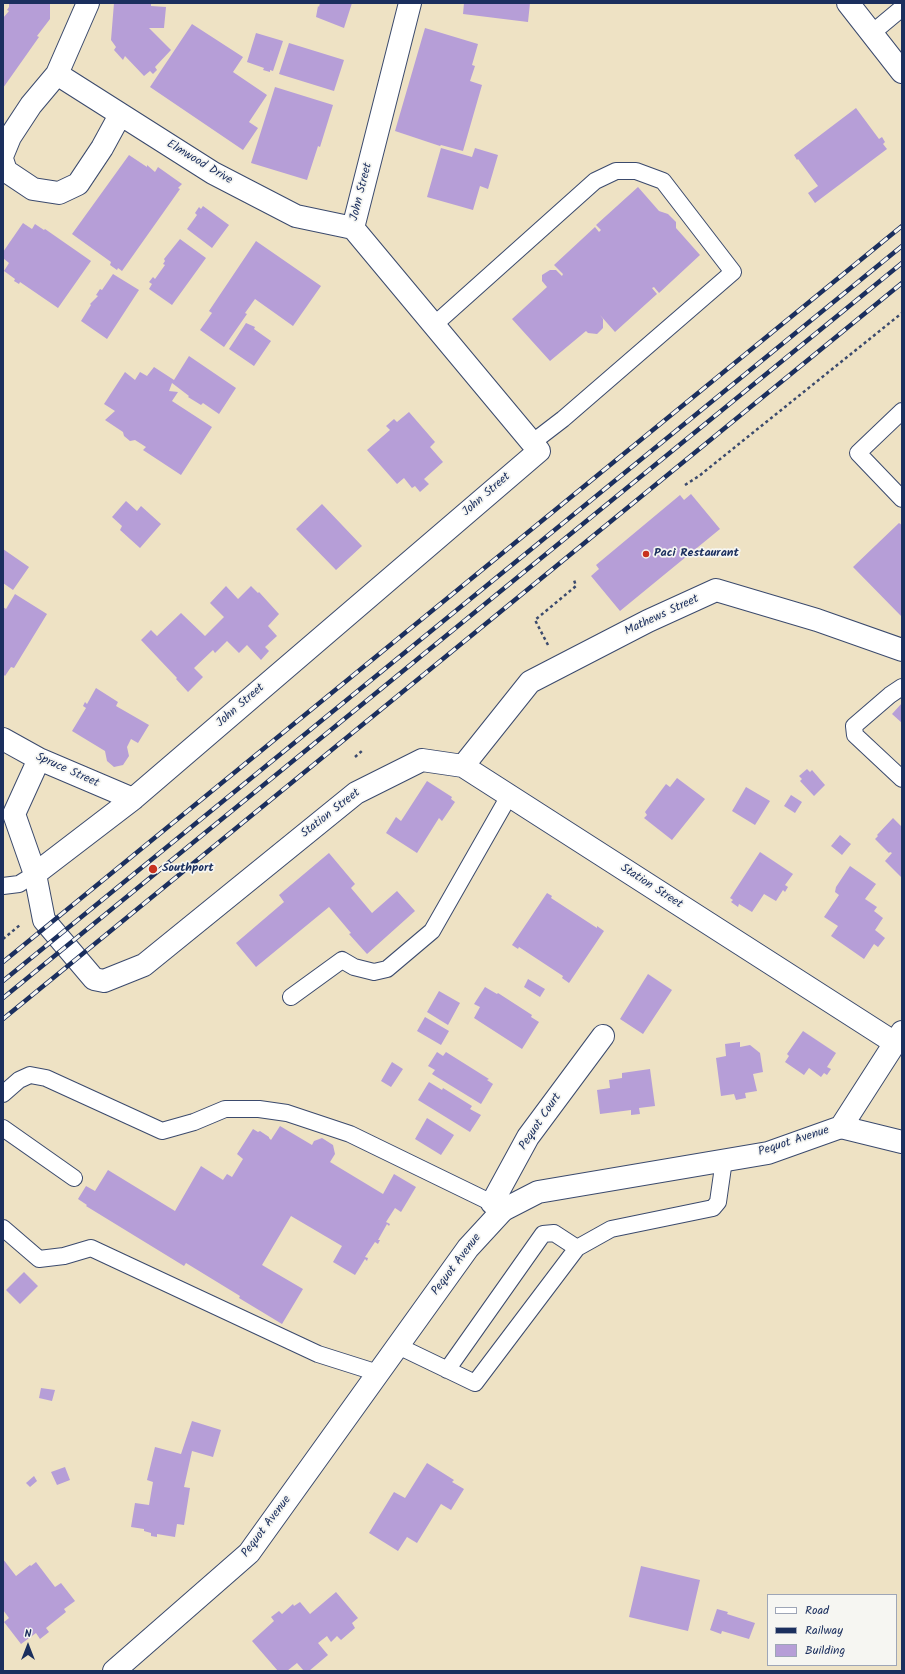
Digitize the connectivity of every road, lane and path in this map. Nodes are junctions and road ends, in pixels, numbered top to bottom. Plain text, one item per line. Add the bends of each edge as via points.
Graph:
1 (88, 3) edge
2 (410, 3) edge
3 (848, 3) edge
4 (902, 8) edge
5 (872, 33) junction
6 (902, 72) edge
7 (57, 74) junction
8 (120, 115) junction
9 (3, 154) edge
10 (3, 162) edge
11 (353, 228) junction
12 (902, 313) edge
13 (434, 325) junction
14 (902, 411) edge
15 (533, 442) junction
16 (685, 485) dead end
17 (902, 499) edge
18 (574, 580) dead end
19 (549, 647) dead end
20 (902, 650) edge
21 (902, 687) edge
22 (3, 739) edge
23 (363, 750) dead end
24 (355, 757) dead end
25 (38, 759) junction
26 (463, 766) junction
27 (902, 779) edge
28 (509, 796) junction
29 (133, 799) junction
30 (9, 817) edge
31 (35, 874) junction
32 (3, 886) edge
33 (25, 920) dead end
34 (3, 939) edge
35 (291, 997) dead end
36 (603, 1036) dead end
37 (898, 1038) edge
38 (3, 1094) edge
39 (841, 1127) junction
40 (3, 1128) edge
41 (902, 1142) edge
42 (724, 1160) junction
43 (74, 1178) dead end
44 (498, 1206) junction
45 (3, 1228) edge
46 (577, 1248) junction
47 (398, 1346) junction
48 (447, 1370) junction
49 (378, 1373) junction
50 (114, 1671) edge

1 - 7 street
2 - 11 street, John Street
3 - 5 street
4 - 5 lane
5 - 6 street
7 - 8 street, Elmwood Drive
7 - 9 street via 31,105 10,137
8 - 10 street via 78,184 60,193 33,189 6,171
8 - 11 street, Elmwood Drive via 213,174 296,216
11 - 13 street, John Street
12 - 16 path
13 - 15 street, John Street
13 - 15 lane via 595,181 616,171 636,171 663,181 733,272
14 - 17 lane via 858,453
15 - 29 street, John Street via 539,450
18 - 19 path via 576,586 535,620
20 - 26 street, Mathews Street via 817,620 716,590 648,621 530,682
21 - 27 lane via 854,726 855,735
22 - 25 street, Spruce Street
23 - 24 path
25 - 29 street, Spruce Street
25 - 30 street, Station Street
26 - 28 street, Station Street
26 - 31 street, Station Street via 422,760 356,793 144,965 104,981 94,979 44,920
28 - 35 lane via 432,931 387,970 374,972 354,967 342,960
28 - 37 street, Station Street
29 - 31 street, John Street
30 - 31 street, Station Street
31 - 32 lane via 19,884
33 - 34 path
36 - 44 street, Pequot Court via 528,1137
37 - 39 street, Pequot Avenue
38 - 44 lane via 19,1080 30,1075 46,1078 162,1131 194,1122 225,1109 259,1109 288,1113 350,1134
39 - 41 street
39 - 42 street, Pequot Avenue via 768,1153
40 - 43 lane
42 - 44 street, Pequot Avenue via 538,1192
42 - 46 lane via 718,1202 713,1208 611,1229
44 - 47 street, Pequot Avenue
45 - 49 lane via 39,1258 64,1256 91,1248 318,1354
46 - 48 lane via 475,1383
46 - 48 lane via 554,1233 543,1234
47 - 48 lane
47 - 49 street, Pequot Avenue
49 - 50 street, Pequot Avenue via 249,1553

